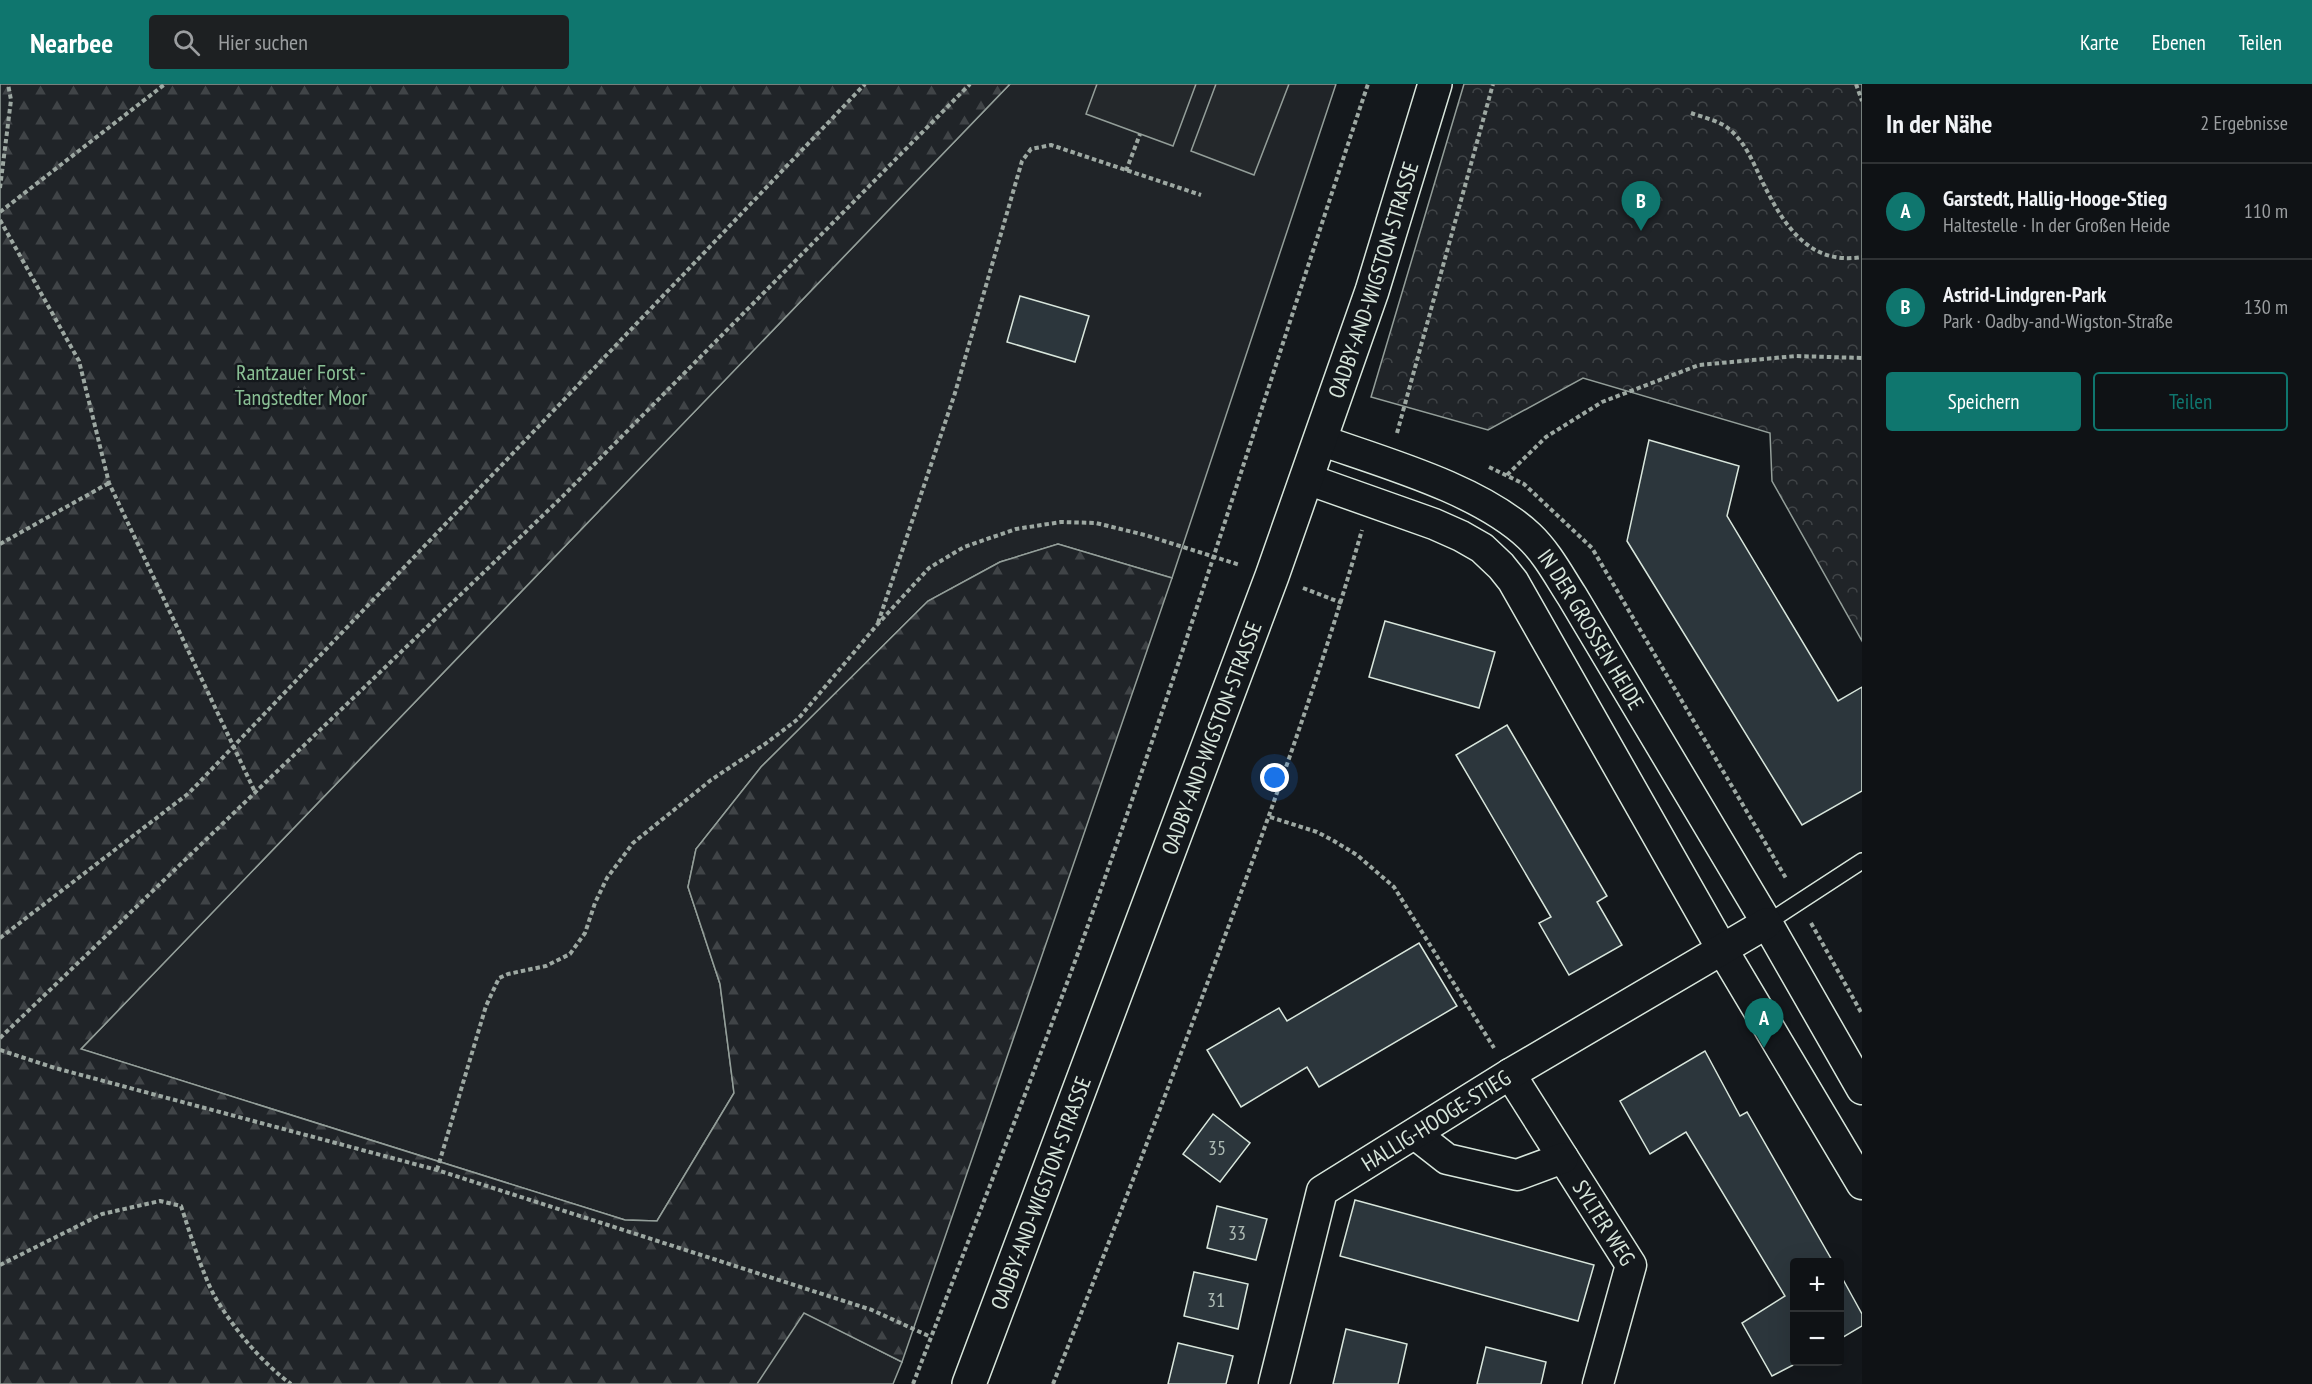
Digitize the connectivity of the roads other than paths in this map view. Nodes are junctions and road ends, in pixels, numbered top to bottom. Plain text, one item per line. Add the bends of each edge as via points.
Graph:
1 (1436, 84) edge
2 (1320, 441) junction
3 (1307, 479) junction
4 (1862, 861) edge
5 (1767, 923) junction
6 (1722, 949) junction
7 (1510, 1074) junction
8 (1862, 1089) edge
9 (1415, 1134) junction
10 (1563, 1158) junction
11 (1862, 1184) edge
12 (969, 1384) edge
13 (1274, 1384) edge
14 (1598, 1384) edge

1 - 2 main road, OADBY-AND-WIGSTON-STRASSE via 1372,291
2 - 3 main road, OADBY-AND-WIGSTON-STRASSE
2 - 5 street, IN DER GROSSEN HEIDE via 1490,507 1530,537 1572,596
3 - 6 street, IN DER GROSSEN HEIDE via 1461,536 1501,566
3 - 12 main road, OADBY-AND-WIGSTON-STRASSE
4 - 5 lane
5 - 6 street
5 - 8 street, IN DER GROSSEN HEIDE
6 - 7 street, HALLIG-HOOGE-STIEG
6 - 11 street, IN DER GROSSEN HEIDE
7 - 9 street, HALLIG-HOOGE-STIEG
7 - 10 street, SYLTER WEG
9 - 10 street via 1447,1159 1517,1175
9 - 13 street, HALLIG-HOOGE-STIEG via 1322,1191
10 - 14 street, SYLTER WEG via 1631,1265

